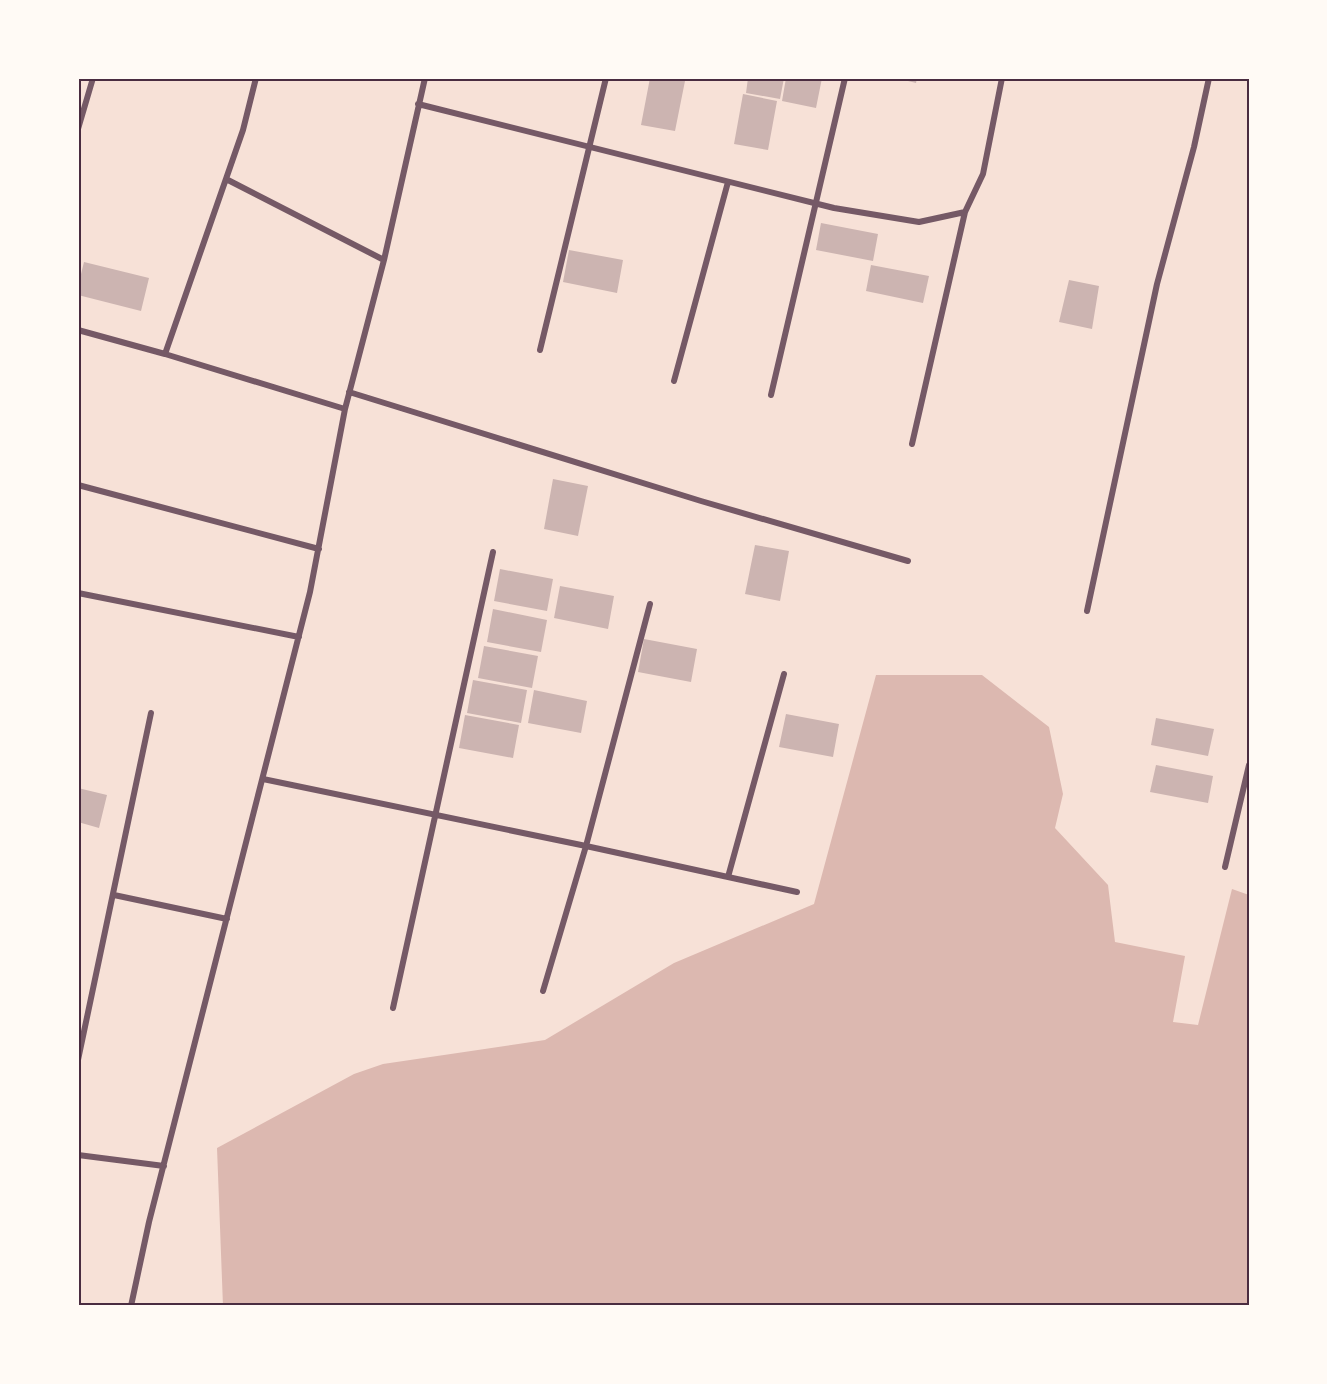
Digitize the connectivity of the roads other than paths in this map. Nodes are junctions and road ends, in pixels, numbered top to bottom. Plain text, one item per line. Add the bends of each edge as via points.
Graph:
1 (93, 78) edge
2 (256, 78) edge
3 (424, 78) edge
4 (606, 78) edge
5 (845, 78) edge
6 (1002, 78) edge
7 (1209, 78) edge
8 (418, 104) junction
9 (78, 129) edge
10 (590, 147) junction
11 (226, 179) junction
12 (728, 182) junction
13 (816, 203) junction
14 (965, 212) junction
15 (384, 260) junction
16 (78, 330) edge
17 (540, 350) dead end
18 (165, 354) junction
19 (674, 381) dead end
20 (349, 392) junction
21 (771, 395) dead end
22 (345, 409) junction
23 (912, 444) dead end
24 (78, 485) edge
25 (319, 549) junction
26 (493, 552) dead end
27 (908, 561) dead end
28 (78, 593) edge
29 (650, 604) dead end
30 (1087, 611) dead end
31 (299, 637) junction
32 (784, 674) dead end
33 (151, 713) dead end
34 (1249, 765) edge
35 (263, 779) junction
36 (1247, 787) edge
37 (435, 814) junction
38 (586, 846) junction
39 (1225, 867) dead end
40 (728, 877) junction
41 (797, 892) dead end
42 (114, 895) junction
43 (227, 919) junction
44 (543, 991) dead end
45 (393, 1008) dead end
46 (78, 1060) edge
47 (78, 1155) edge
48 (164, 1166) junction
49 (131, 1306) edge

1 - 9 street
2 - 11 street
3 - 8 street
4 - 10 street
5 - 13 street
6 - 14 street via 983,174
7 - 30 street via 1156,284
8 - 10 street
8 - 15 street
10 - 12 street
10 - 17 street
11 - 15 street
11 - 18 street
12 - 13 street
12 - 19 street
13 - 14 street via 919,222
13 - 21 street
14 - 23 street
15 - 20 street
16 - 18 street
18 - 22 street
20 - 22 street
20 - 27 street
22 - 25 street
24 - 25 street
25 - 31 street
26 - 37 street
28 - 31 street
29 - 38 street
31 - 35 street
32 - 40 street
33 - 42 street
34 - 36 street
35 - 37 street
35 - 43 street
36 - 39 street
37 - 38 street
37 - 45 street
38 - 40 street
38 - 44 street
40 - 41 street
42 - 43 street
42 - 46 street
43 - 48 street
47 - 48 street
48 - 49 street

